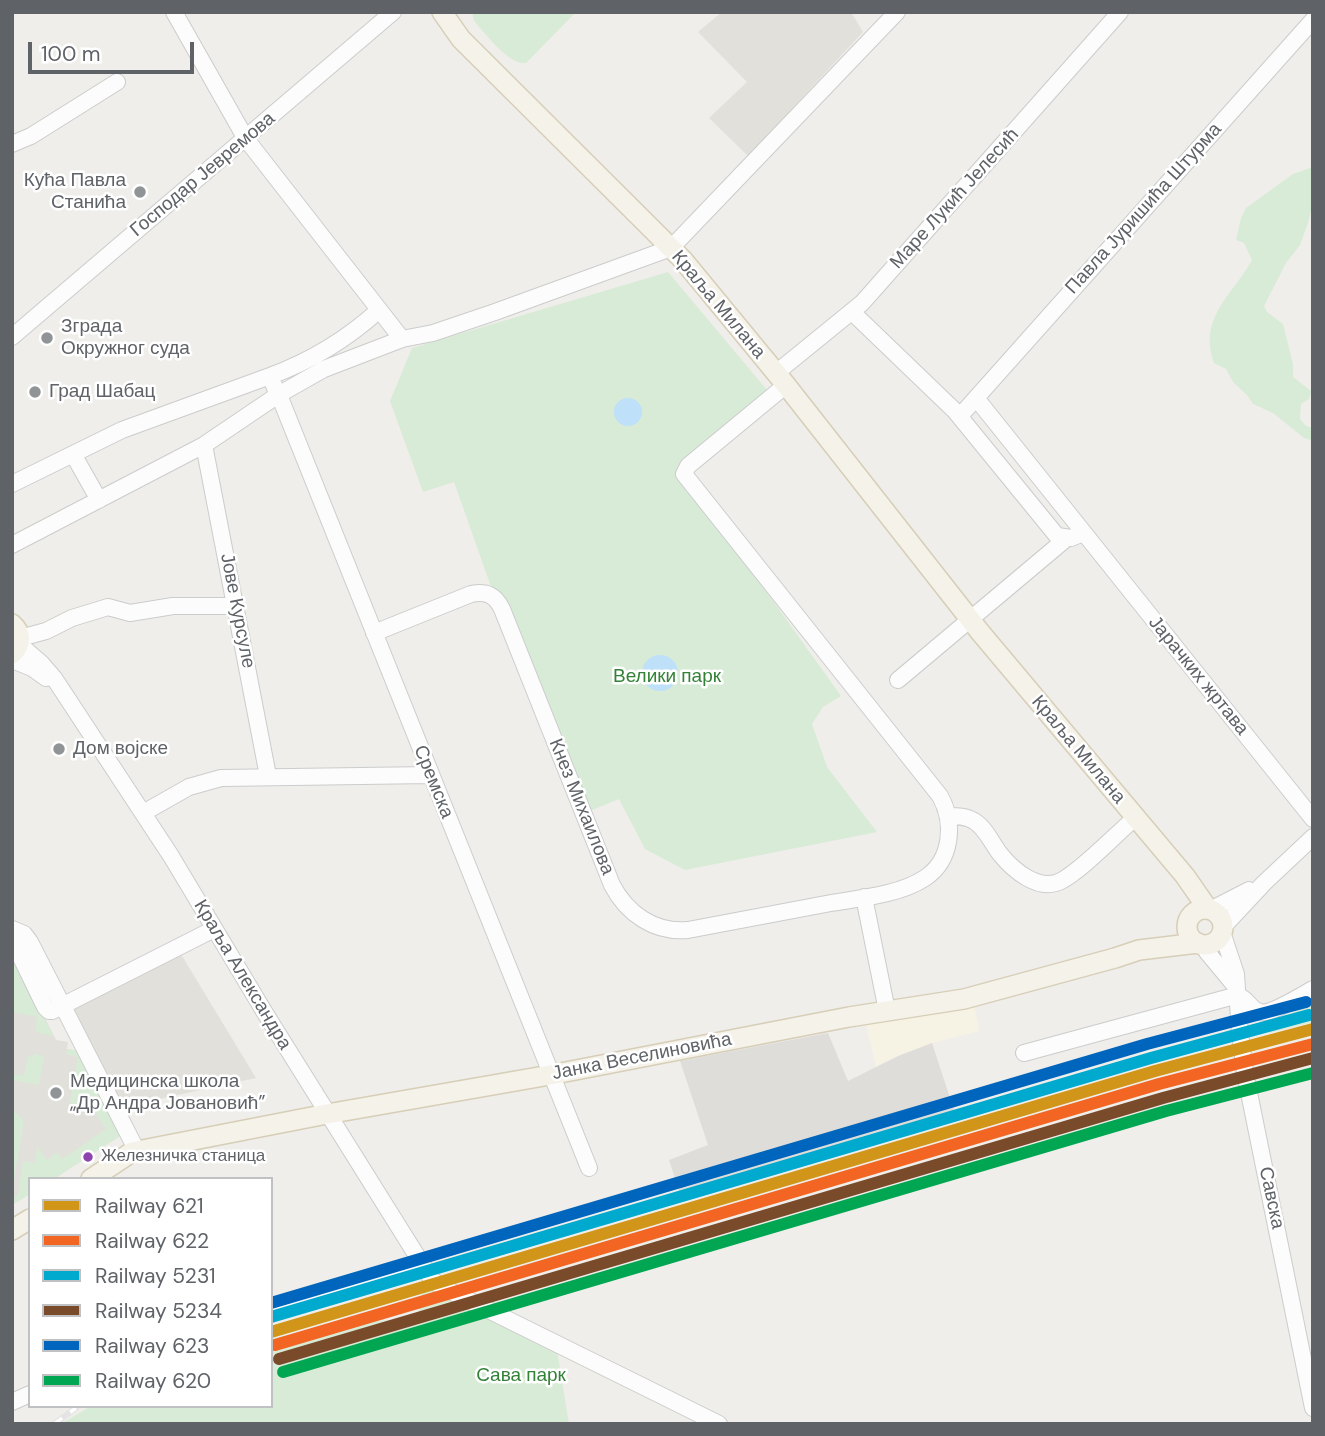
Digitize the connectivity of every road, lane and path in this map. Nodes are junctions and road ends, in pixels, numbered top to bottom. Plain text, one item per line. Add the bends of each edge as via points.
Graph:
1 (174, 12) edge
2 (393, 12) edge
3 (442, 12) edge
4 (458, 12) edge
5 (897, 12) edge
6 (1120, 12) edge
7 (1311, 25) edge
8 (461, 39) junction
9 (117, 82) dead end
10 (246, 139) junction
11 (12, 144) edge
12 (671, 248) junction
13 (379, 310) junction
14 (852, 312) junction
15 (12, 337) edge
16 (402, 339) junction
17 (271, 376) junction
18 (781, 379) junction
19 (278, 395) junction
20 (976, 398) junction
21 (960, 416) junction
22 (204, 445) junction
23 (72, 454) junction
24 (12, 485) edge
25 (99, 500) junction
26 (1083, 533) junction
27 (1067, 538) junction
28 (12, 545) edge
29 (236, 606) junction
30 (970, 619) junction
31 (374, 633) junction
32 (15, 644) edge
33 (898, 680) dead end
34 (431, 775) junction
35 (268, 776) junction
36 (143, 813) junction
37 (948, 816) junction
38 (1135, 818) junction
39 (1313, 819) edge
40 (1313, 837) edge
41 (1264, 883) junction
42 (864, 897) junction
43 (1200, 925) junction
44 (12, 929) edge
45 (214, 929) junction
46 (1222, 930) junction
47 (12, 939) edge
48 (1313, 989) edge
49 (1237, 993) junction
50 (63, 1006) junction
51 (887, 1011) junction
52 (1260, 1012) junction
53 (1240, 1027) junction
54 (1024, 1053) dead end
55 (550, 1075) junction
56 (327, 1114) junction
57 (137, 1151) junction
58 (589, 1168) dead end
59 (94, 1177) edge
60 (28, 1220) edge
61 (12, 1230) edge
62 (420, 1262) junction
63 (273, 1309) edge
64 (28, 1395) edge
65 (12, 1402) edge
66 (1313, 1408) edge
67 (719, 1424) edge

1 - 10 street
2 - 10 street, Господар Јевремова
3 - 8 main road, Краља Милана
4 - 8 main road
5 - 12 street
6 - 14 street, Маре Лукић Јелесић
7 - 20 street, Павла Јуришића Штурма
8 - 12 main road, Краља Милана
9 - 11 street
10 - 13 street
10 - 15 street, Господар Јевремова
12 - 16 street via 495,312
12 - 18 main road, Краља Милана
13 - 16 street
13 - 17 street via 330,348
14 - 18 street, Маре Лукић Јелесић
14 - 21 street
16 - 19 street via 324,369
17 - 19 street, Сремска
17 - 23 street via 122,430
18 - 30 main road, Краља Милана
18 - 37 street via 684,474 934,788
19 - 22 street
19 - 31 street, Сремска
20 - 21 street
20 - 26 street, Јарачких жртава
21 - 27 street via 1052,531
22 - 25 street
22 - 29 street, Јове Курсуле
23 - 24 street
23 - 25 street
25 - 28 street
26 - 27 street
26 - 39 street, Јарачких жртава
27 - 30 street
29 - 32 street via 173,606 130,613 108,607
29 - 35 street, Јове Курсуле
30 - 33 street
30 - 38 main road, Краља Милана
31 - 34 street, Сремска
31 - 42 street, Кнез Михаилова via 471,594 495,597 612,885 626,906 645,920 670,930 688,930
32 - 36 street, Краља Александра via 41,663 62,690
34 - 35 street
34 - 55 street, Сремска
35 - 36 street via 199,783
36 - 45 street, Краља Александра
37 - 38 street via 977,823 1023,875 1051,884 1070,874
37 - 42 street, Кнез Михаилова via 947,846 931,873 909,886
38 - 43 main road, Краља Милана via 1160,848
40 - 41 street
41 - 43 street
41 - 46 street
42 - 51 street
43 - 46 main road, Јанка Веселиновића via 1214,941
43 - 49 street via 1207,952
43 - 51 main road, Јанка Веселиновића via 1115,958 964,999
44 - 50 street via 30,942
45 - 50 street
45 - 56 street, Краља Александра
46 - 49 street, Савска
47 - 50 street via 47,1009
48 - 52 street
49 - 52 street
49 - 53 street, Савска
49 - 54 street
50 - 57 street
51 - 55 main road, Јанка Веселиновића
52 - 53 street via 1253,1022
53 - 66 street, Савска via 1245,1073
55 - 56 main road, Јанка Веселиновића
55 - 58 street, Сремска
56 - 57 main road, Јанка Веселиновића
56 - 62 street, Краља Александра
57 - 59 main road, Јанка Веселиновића
60 - 61 main road
62 - 63 street via 353,1288
62 - 67 street, Краља Александра via 432,1280 446,1289
64 - 65 street

